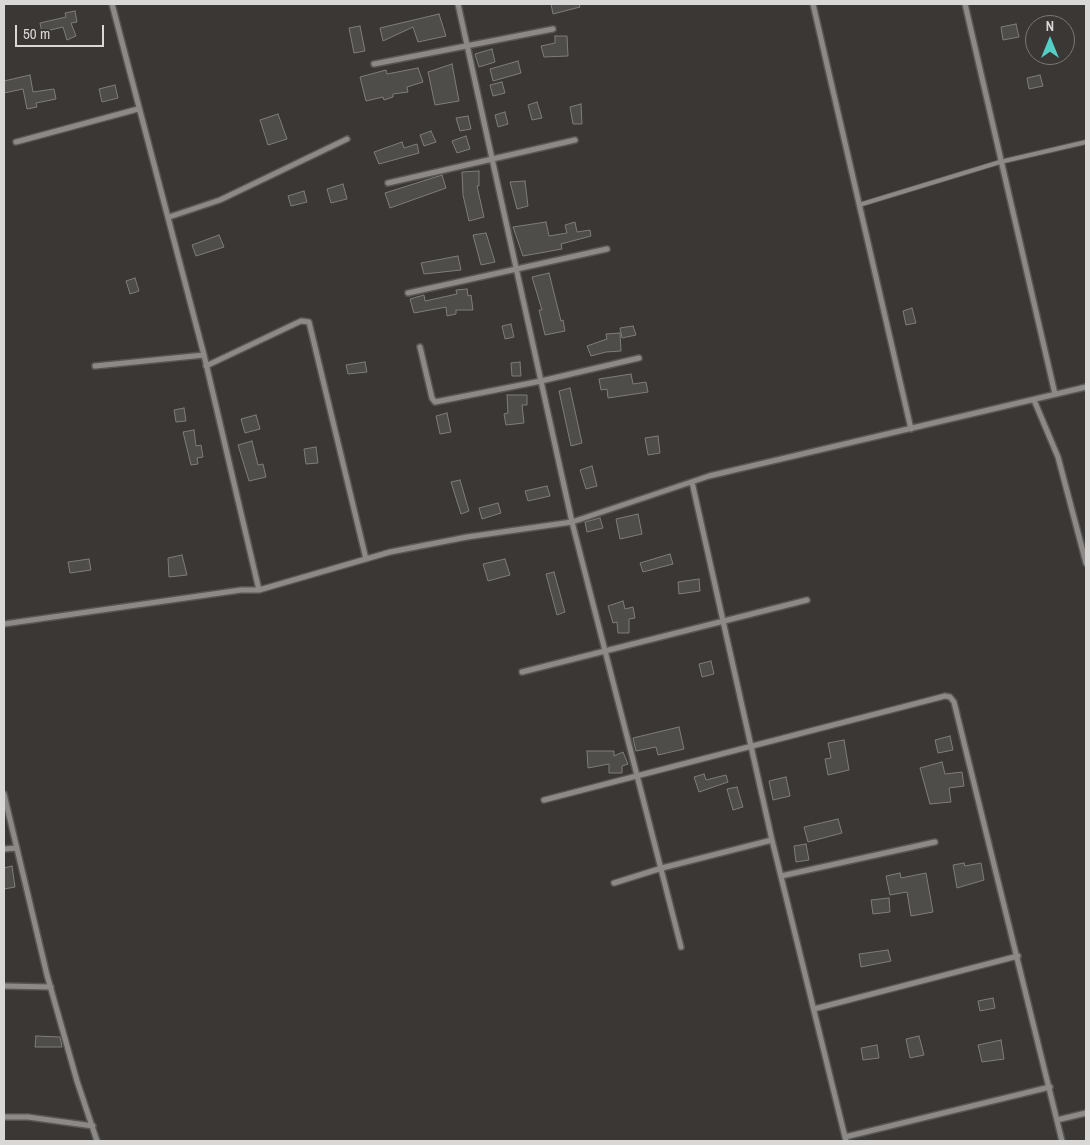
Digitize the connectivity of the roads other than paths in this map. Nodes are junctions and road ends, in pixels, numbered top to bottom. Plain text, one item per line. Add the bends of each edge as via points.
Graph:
1 (112, 4) edge
2 (458, 4) edge
3 (813, 4) edge
4 (965, 4) edge
5 (553, 29) dead end
6 (468, 46) junction
7 (374, 64) dead end
8 (138, 109) junction
9 (347, 139) dead end
10 (575, 140) dead end
11 (16, 142) dead end
12 (1086, 142) edge
13 (492, 159) junction
14 (1000, 162) junction
15 (388, 183) dead end
16 (859, 205) junction
17 (169, 217) junction
18 (607, 249) dead end
19 (517, 270) junction
20 (408, 293) dead end
21 (420, 347) dead end
22 (204, 355) junction
23 (640, 358) dead end
24 (95, 366) dead end
25 (206, 366) junction
26 (541, 381) junction
27 (1086, 387) edge
28 (1055, 394) junction
29 (1034, 400) junction
30 (910, 429) junction
31 (692, 482) junction
32 (572, 522) junction
33 (366, 559) junction
34 (1086, 563) edge
35 (259, 590) junction
36 (808, 600) dead end
37 (722, 621) junction
38 (4, 624) edge
39 (604, 650) junction
40 (522, 672) dead end
41 (751, 746) junction
42 (637, 775) junction
43 (4, 794) edge
44 (544, 800) dead end
45 (772, 840) junction
46 (935, 842) dead end
47 (4, 848) edge
48 (17, 848) junction
49 (662, 868) junction
50 (781, 876) junction
51 (614, 883) dead end
52 (681, 947) dead end
53 (1018, 956) junction
54 (4, 986) edge
55 (51, 987) junction
56 (814, 1009) junction
57 (1050, 1087) junction
58 (1086, 1113) edge
59 (4, 1117) edge
60 (1057, 1120) junction
61 (93, 1126) junction
62 (846, 1139) edge
63 (97, 1141) edge
64 (1062, 1141) edge

1 - 8 street
2 - 6 street
3 - 16 street
4 - 14 street
5 - 6 street
6 - 7 street
6 - 13 street
8 - 11 street
8 - 17 street
9 - 17 street via 220,200
10 - 13 street
12 - 14 lane
13 - 15 street
13 - 19 street
14 - 16 lane
14 - 28 street
16 - 30 street
17 - 22 street
18 - 19 street
19 - 20 street
19 - 26 street
21 - 26 street via 432,398 436,402
22 - 24 street
22 - 25 street
23 - 26 street
25 - 33 street via 302,321 309,322
25 - 35 street
26 - 32 street
27 - 28 street
28 - 29 street
29 - 30 street
29 - 34 street via 1058,457
30 - 31 street
31 - 32 street
31 - 37 street
32 - 33 street via 467,537
32 - 39 street
33 - 35 street
35 - 38 street
36 - 37 street
37 - 39 street
37 - 41 street
39 - 40 street
39 - 42 street
41 - 42 street
41 - 45 street
41 - 53 street via 945,696 950,698 954,702
42 - 44 street
42 - 49 street
43 - 48 street
45 - 49 street
45 - 50 street
46 - 50 street
47 - 48 street
48 - 55 street
49 - 51 street
49 - 52 street
50 - 56 street
53 - 56 street
53 - 57 street
54 - 55 street
55 - 61 street
56 - 62 street
57 - 60 street
57 - 62 street
58 - 60 street
59 - 61 street
60 - 64 street
61 - 63 street

